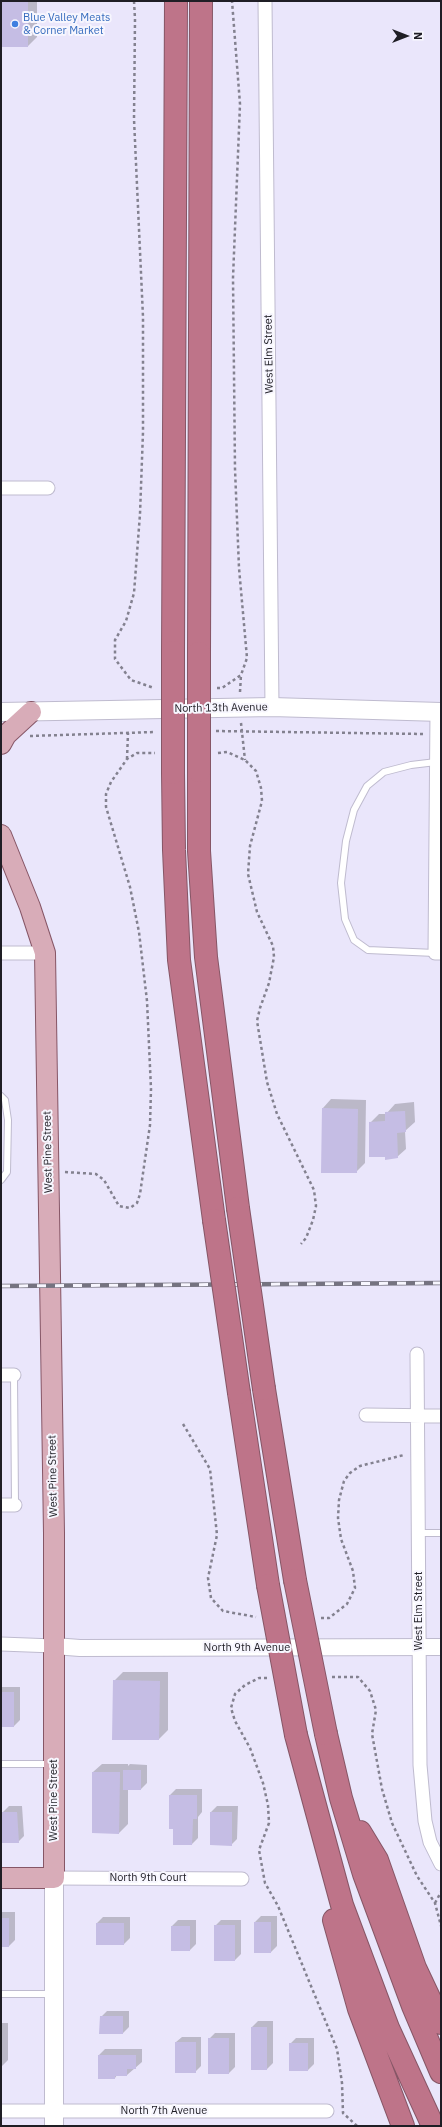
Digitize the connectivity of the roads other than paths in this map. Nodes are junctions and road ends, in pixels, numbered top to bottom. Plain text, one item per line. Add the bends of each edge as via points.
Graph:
1 (176, 1) edge
2 (201, 1) edge
3 (265, 1) edge
4 (1, 488) edge
5 (48, 488) dead end
6 (272, 707) junction
7 (1, 712) edge
8 (31, 712) junction
9 (439, 712) edge
10 (3, 741) edge
11 (436, 762) junction
12 (1, 835) edge
13 (1, 953) edge
14 (45, 953) junction
15 (438, 953) edge
16 (1, 1096) edge
17 (1, 1180) edge
18 (417, 1354) dead end
19 (1, 1375) edge
20 (14, 1375) joint
21 (366, 1415) dead end
22 (418, 1416) junction
23 (441, 1416) edge
24 (1, 1505) edge
25 (15, 1506) joint
26 (418, 1533) junction
27 (441, 1533) edge
28 (1, 1644) edge
29 (54, 1646) junction
30 (419, 1647) junction
31 (441, 1647) edge
32 (1, 1764) edge
33 (54, 1764) junction
34 (341, 1798) junction
35 (318, 1808) junction
36 (441, 1864) edge
37 (1, 1878) edge
38 (54, 1878) junction
39 (242, 1879) dead end
40 (1, 1994) edge
41 (53, 1994) junction
42 (441, 2023) edge
43 (441, 2072) edge
44 (327, 2110) dead end
45 (1, 2111) edge
46 (54, 2119) edge
47 (403, 2126) edge
48 (433, 2126) edge

1 - 35 highway, bridge via 173,772 179,960 214,1220 268,1585 296,1735
2 - 34 highway, bridge via 199,771 200,851 206,957 264,1389 296,1580
3 - 6 street, West Elm Street
4 - 5 street
6 - 8 main road, North 13th Avenue
6 - 9 main road, North 13th Avenue
7 - 8 main road, North 13th Avenue
8 - 10 main road
9 - 11 street
11 - 15 street
11 - 15 lane via 384,772 367,786 354,810 346,841 341,883 345,919 354,940 368,950
12 - 14 main road, West Pine Street via 30,907
13 - 14 street
14 - 29 main road, West Pine Street
16 - 17 lane via 5,1100 8,1120 8,1172
18 - 22 street, West Elm Street
19 - 20 street
20 - 25 lane
21 - 22 street
22 - 23 street
22 - 26 street, West Elm Street
24 - 25 street
26 - 27 lane
26 - 30 street, West Elm Street
28 - 29 street
29 - 30 street, North 9th Avenue
29 - 33 main road, West Pine Street
30 - 31 street, North 9th Avenue
30 - 36 street, West Elm Street via 421,1799 430,1842
32 - 33 lane
33 - 38 main road, West Pine Street
34 - 42 highway via 377,1860 415,1968
34 - 43 highway via 367,1882
35 - 47 highway via 333,1917 359,2009
35 - 48 highway via 342,1905 388,2028
37 - 38 main road
38 - 39 street, North 9th Court
38 - 41 main road, West Pine Street
40 - 41 lane
41 - 46 main road, West Pine Street
44 - 46 street, North 7th Avenue
45 - 46 street, North 7th Avenue

